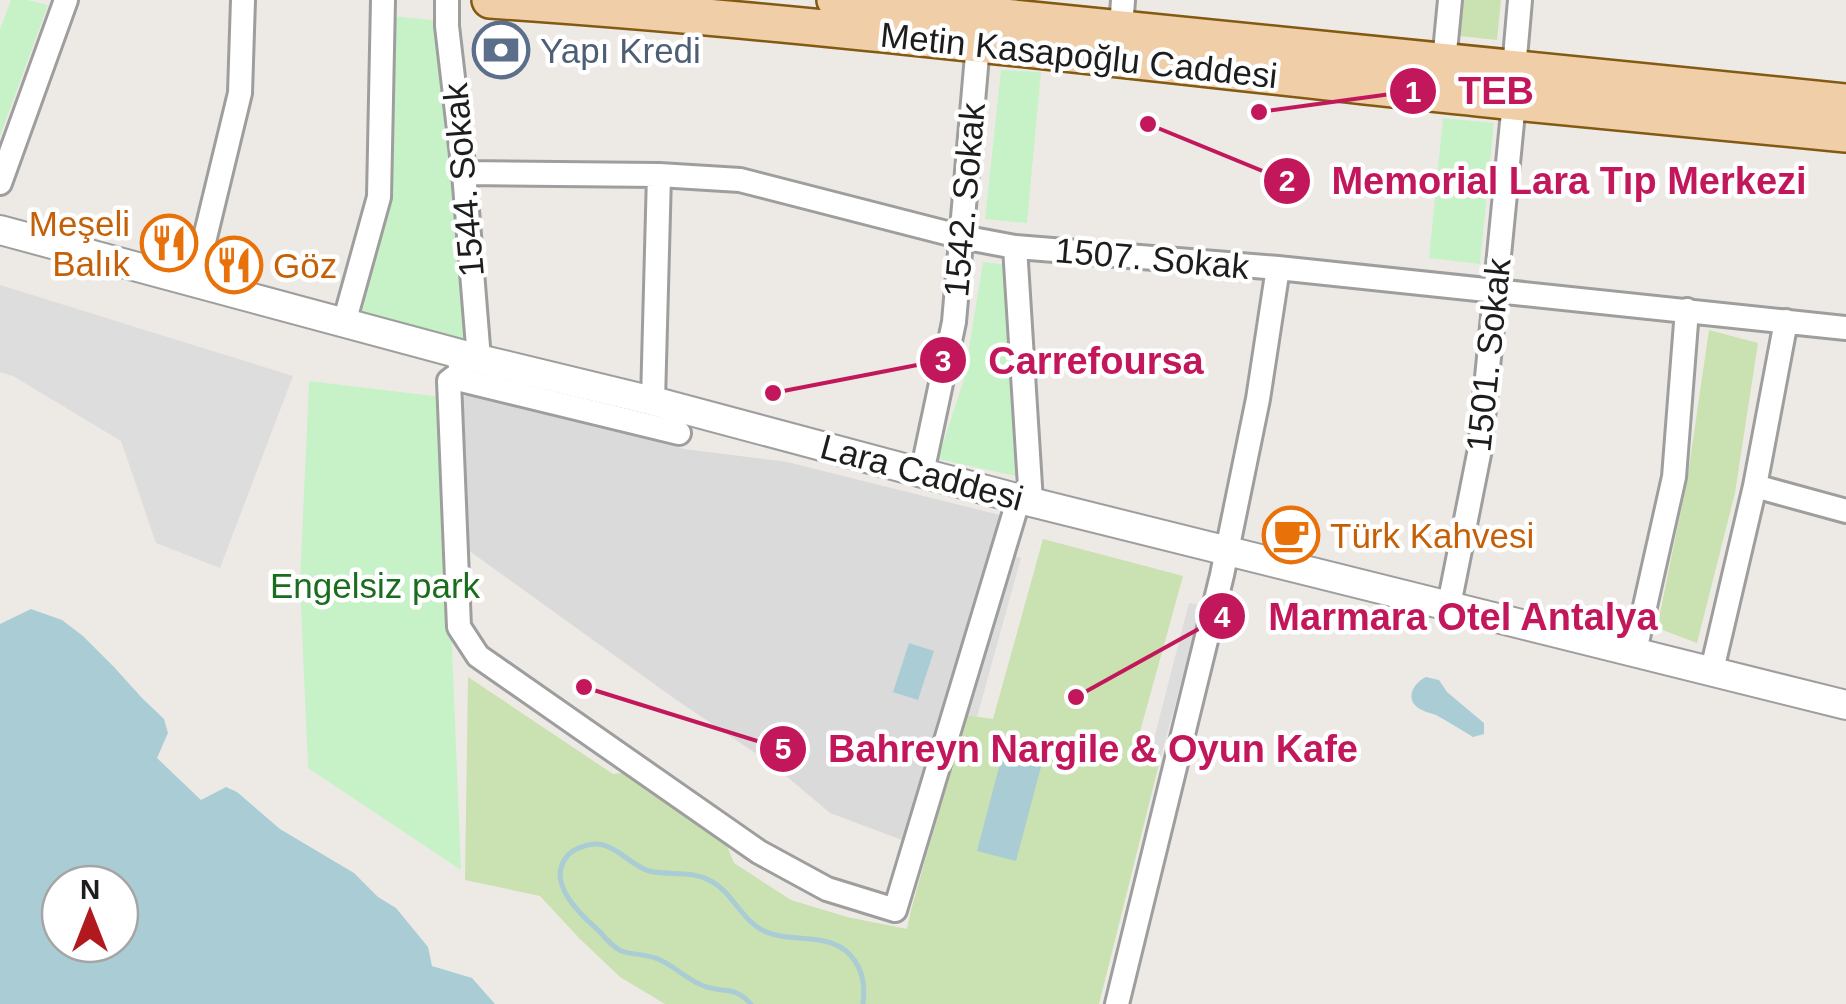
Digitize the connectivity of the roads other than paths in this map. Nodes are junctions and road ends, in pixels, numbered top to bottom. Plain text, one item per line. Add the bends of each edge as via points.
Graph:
1 (66, 0) edge
2 (244, 0) edge
3 (384, 0) edge
4 (447, 0) edge
5 (490, 0) edge
6 (835, 0) edge
7 (1450, 0) edge
8 (1520, 0) edge
9 (1122, 15) edge
10 (984, 19) edge
11 (1444, 62) junction
12 (1514, 85) junction
13 (1846, 102) edge
14 (1846, 134) edge
15 (464, 173) junction
16 (658, 175) junction
17 (0, 184) edge
18 (0, 230) edge
19 (962, 237) junction
20 (1016, 247) junction
21 (1278, 268) junction
22 (194, 283) junction
23 (1496, 290) junction
24 (1687, 310) junction
25 (1786, 321) junction
26 (344, 322) junction
27 (1846, 328) edge
28 (463, 364) junction
29 (653, 401) junction
30 (680, 433) dead end
31 (922, 473) junction
32 (1754, 486) junction
33 (1025, 500) junction
34 (1846, 511) edge
35 (1227, 550) junction
36 (1449, 606) junction
37 (1635, 652) junction
38 (1712, 670) junction
39 (1846, 705) edge
40 (1117, 1004) edge

1 - 17 street
2 - 22 street via 240,93
3 - 26 street via 379,196
4 - 15 street, 1544. Sokak
5 - 10 main road, Metin Kasapoğlu Caddesi
6 - 10 main road, Metin Kasapoğlu Caddesi
7 - 11 street
8 - 12 street, 1501. Sokak
9 - 10 main road, Metin Kasapoğlu Caddesi
9 - 11 main road, Metin Kasapoğlu Caddesi
10 - 12 main road, Metin Kasapoğlu Caddesi
10 - 19 street, 1542. Sokak
11 - 12 main road, Metin Kasapoğlu Caddesi
12 - 13 main road, Metin Kasapoğlu Caddesi
12 - 14 main road, Metin Kasapoğlu Caddesi
12 - 23 street, 1501. Sokak
15 - 16 street, 1507. Sokak
15 - 28 street, 1544. Sokak
16 - 19 street, 1507. Sokak via 740,180
16 - 29 street
18 - 22 street, Lara Caddesi
19 - 20 street, 1507. Sokak
19 - 31 street, 1542. Sokak via 954,322
20 - 21 street, 1507. Sokak
20 - 33 street
21 - 23 street, 1507. Sokak
21 - 35 street
22 - 26 street, Lara Caddesi
23 - 24 street, 1507. Sokak
23 - 36 street, 1501. Sokak via 1480,449
24 - 25 street, 1507. Sokak
24 - 37 street via 1674,477
25 - 27 street, 1507. Sokak
25 - 32 street
26 - 28 street, Lara Caddesi
28 - 29 street, Lara Caddesi
28 - 30 street
28 - 33 street, 1544. Sokak via 449,381 460,627 478,656 759,852 827,889 895,910
29 - 31 street, Lara Caddesi
31 - 33 street, Lara Caddesi
32 - 34 street
32 - 38 street
33 - 35 street, Lara Caddesi
35 - 36 street, Lara Caddesi
35 - 40 street
36 - 37 street, Lara Caddesi
37 - 38 street, Lara Caddesi
38 - 39 street, Lara Caddesi

